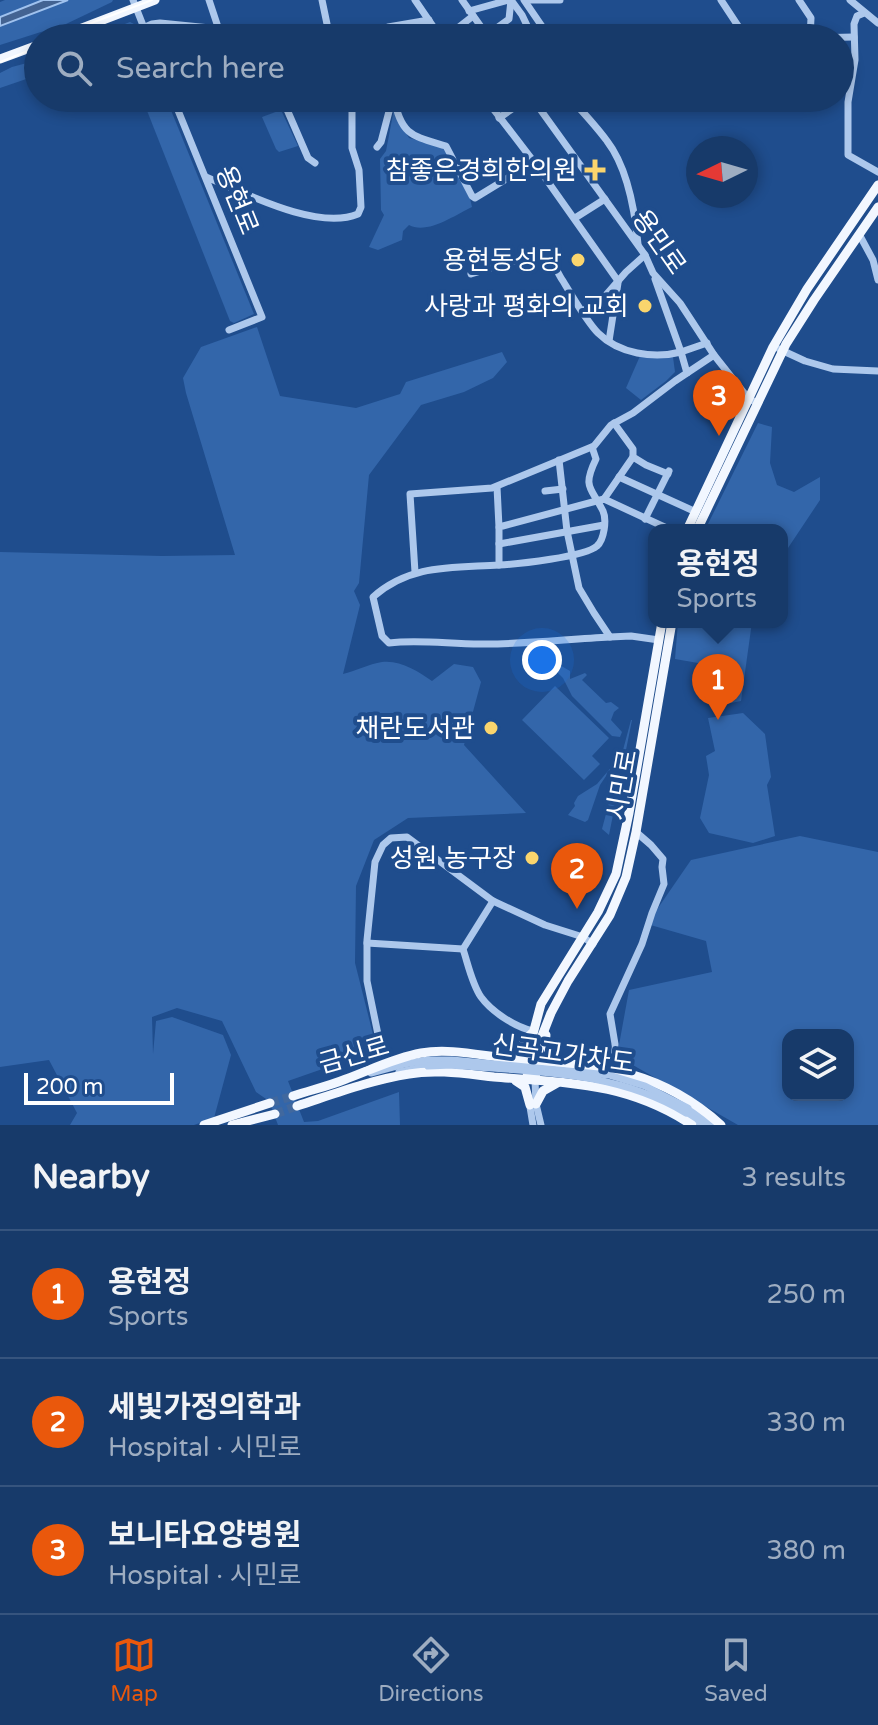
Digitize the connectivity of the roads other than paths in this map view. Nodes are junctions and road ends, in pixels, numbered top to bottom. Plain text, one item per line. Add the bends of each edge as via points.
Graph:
1 (155, 0) edge
2 (209, 0) edge
3 (322, 0) edge
4 (415, 0) edge
5 (462, 0) edge
6 (510, 0) edge
7 (527, 0) edge
8 (560, 0) edge
9 (799, 0) edge
10 (814, 0) edge
11 (850, 0) edge
12 (724, 1) edge
13 (134, 4) edge
14 (805, 9) junction
15 (864, 13) junction
16 (471, 14) junction
17 (876, 19) edge
18 (429, 20) junction
19 (88, 24) edge
20 (142, 24) edge
21 (217, 24) edge
22 (327, 24) edge
23 (406, 24) edge
24 (432, 24) edge
25 (459, 24) edge
26 (479, 24) edge
27 (503, 24) edge
28 (526, 24) edge
29 (542, 24) edge
30 (738, 24) edge
31 (811, 24) edge
32 (854, 37) joint
33 (24, 50) edge
34 (0, 59) edge
35 (854, 66) edge
36 (179, 112) edge
37 (288, 112) edge
38 (352, 112) edge
39 (389, 112) edge
40 (397, 112) edge
41 (495, 112) edge
42 (508, 112) edge
43 (540, 112) edge
44 (582, 112) edge
45 (848, 112) edge
46 (499, 118) junction
47 (377, 147) dead end
48 (534, 162) junction
49 (315, 163) dead end
50 (878, 172) edge
51 (206, 177) junction
52 (878, 185) edge
53 (605, 199) junction
54 (878, 207) edge
55 (575, 218) junction
56 (859, 234) junction
57 (639, 246) junction
58 (645, 255) junction
59 (653, 273) junction
60 (471, 274) dead end
61 (878, 280) edge
62 (618, 281) junction
63 (583, 311) junction
64 (229, 330) dead end
65 (609, 341) junction
66 (707, 343) junction
67 (778, 349) junction
68 (681, 352) junction
69 (714, 355) junction
70 (878, 371) edge
71 (687, 373) junction
72 (748, 398) junction
73 (758, 404) junction
74 (614, 423) junction
75 (592, 447) junction
76 (633, 457) junction
77 (559, 460) junction
78 (619, 477) junction
79 (497, 487) junction
80 (563, 489) junction
81 (545, 491) dead end
82 (658, 494) junction
83 (600, 500) junction
84 (565, 509) junction
85 (696, 512) junction
86 (645, 519) junction
87 (657, 524) edge
88 (690, 524) edge
89 (700, 524) edge
90 (604, 525) junction
91 (499, 527) junction
92 (567, 531) junction
93 (499, 544) junction
94 (572, 555) junction
95 (499, 565) junction
96 (415, 572) junction
97 (661, 628) edge
98 (671, 628) edge
99 (610, 637) junction
100 (659, 640) junction
101 (636, 832) junction
102 (493, 901) junction
103 (583, 937) junction
104 (367, 943) junction
105 (593, 944) junction
106 (463, 949) junction
107 (548, 1018) junction
108 (533, 1031) junction
109 (381, 1049) dead end
110 (499, 1057) junction
111 (533, 1060) junction
112 (614, 1062) dead end
113 (428, 1063) junction
114 (568, 1063) junction
115 (493, 1077) junction
116 (344, 1080) junction
117 (531, 1080) junction
118 (564, 1082) junction
119 (293, 1096) tunnel mouth
120 (320, 1099) junction
121 (270, 1103) tunnel mouth
122 (533, 1105) junction
123 (297, 1106) tunnel mouth
124 (687, 1110) junction
125 (275, 1114) tunnel mouth
126 (204, 1125) edge
127 (232, 1125) edge
128 (533, 1125) edge
129 (541, 1125) edge
130 (692, 1125) edge
131 (703, 1125) edge
132 (712, 1125) edge
133 (721, 1125) edge

1 - 13 main road
2 - 21 street
3 - 22 street
4 - 18 street
5 - 16 street
6 - 16 street
6 - 27 street via 509,19
6 - 28 street
7 - 8 street
7 - 29 street
9 - 14 street
10 - 14 street
11 - 15 street
12 - 30 street
13 - 19 main road
13 - 20 street
14 - 31 street
15 - 17 street
15 - 32 street via 855,19
16 - 25 street
16 - 26 street
18 - 23 street
18 - 24 street
32 - 35 street
33 - 34 main road
36 - 51 street, 용현로
37 - 49 street
38 - 51 street via 361,207 353,217 294,213
39 - 47 street
40 - 48 street via 413,136 446,146 475,198
41 - 46 street
42 - 46 street
43 - 53 street, 용민로
44 - 57 street via 620,165
45 - 50 street via 848,155
46 - 48 street
48 - 55 street
51 - 64 street, 용현로 via 262,317
52 - 67 main road via 807,289
53 - 55 street
53 - 57 street, 용민로
54 - 56 main road
55 - 62 street
56 - 61 street
56 - 67 main road
57 - 58 street, 용민로
58 - 59 street, 용민로
58 - 62 street
59 - 66 street, 용민로
59 - 68 street
60 - 63 street via 546,254
62 - 63 street
62 - 65 street
63 - 65 street
65 - 68 street via 646,354
66 - 68 street
66 - 69 street, 용민로
67 - 70 street via 833,369
67 - 72 main road
67 - 73 main road
68 - 71 street
69 - 71 street
69 - 72 street, 용민로
71 - 74 street
72 - 73 street, 용민로
72 - 85 main road
73 - 89 main road
74 - 75 street
74 - 76 street
75 - 77 street
75 - 83 street via 596,459 589,485
76 - 78 street
76 - 82 street via 669,472
77 - 79 street
77 - 80 street
78 - 82 street
78 - 83 street
79 - 91 street
79 - 96 street via 410,494
80 - 81 street
80 - 84 street
82 - 85 street
82 - 86 street
83 - 84 street
83 - 86 street
83 - 90 street
84 - 91 street
84 - 92 street
85 - 88 main road
86 - 87 street
90 - 92 street
90 - 94 street via 598,545
91 - 93 street
92 - 93 street
92 - 94 street
93 - 95 street
94 - 95 street
94 - 99 street via 581,593
95 - 96 street
96 - 99 street via 373,597 382,636 389,643
97 - 100 main road, 시민로
98 - 101 main road, 시민로
99 - 100 street
100 - 103 main road, 시민로 via 619,861 606,898
101 - 105 main road, 시민로 via 622,890
101 - 112 street via 663,859 664,884 610,1014
102 - 103 street
102 - 104 street via 407,837 391,838 375,862
102 - 106 street
103 - 105 street
103 - 108 main road, 시민로 via 543,998
104 - 106 street
104 - 109 street via 367,981
105 - 107 main road, 시민로
106 - 108 street via 480,995 497,1012
107 - 111 main road, 시민로
107 - 114 main road via 546,1046
108 - 110 main road via 519,1049
108 - 111 main road, 시민로
110 - 111 main road
110 - 116 main road via 423,1053
111 - 114 main road
111 - 117 main road, 시민로
113 - 116 street, 금신로
113 - 120 street, 금신로 via 355,1083
113 - 124 street, 신곡고가차도, bridge via 607,1081
114 - 133 main road via 611,1068 651,1081 692,1101
115 - 117 main road
115 - 120 main road via 411,1073
115 - 122 main road via 520,1083
116 - 119 main road, 금신로
117 - 118 main road
117 - 122 street, 시민로
118 - 122 main road via 545,1090
118 - 130 main road via 631,1095
120 - 123 main road, 금신로
121 - 126 main road
122 - 128 street, 시민로
122 - 129 street, 시민로
124 - 131 street
124 - 132 street
125 - 127 main road

